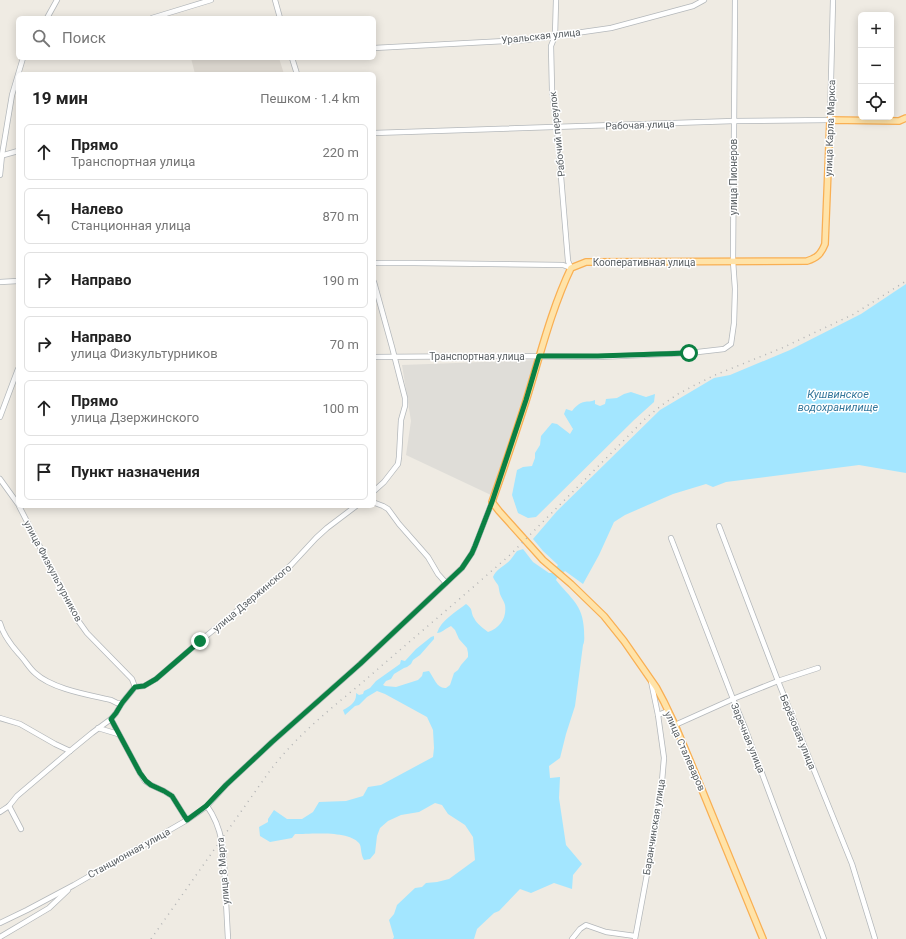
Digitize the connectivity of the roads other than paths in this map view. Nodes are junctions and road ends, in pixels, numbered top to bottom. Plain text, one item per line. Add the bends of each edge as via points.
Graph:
1 (57, 0) edge
2 (212, 0) edge
3 (275, 0) edge
4 (556, 0) edge
5 (704, 0) edge
6 (735, 0) edge
7 (833, 0) edge
8 (48, 16) edge
9 (159, 16) edge
10 (279, 16) edge
11 (555, 36) junction
12 (376, 48) edge
13 (22, 60) edge
14 (293, 60) edge
15 (19, 72) edge
16 (296, 72) edge
17 (16, 82) edge
18 (906, 118) edge
19 (830, 120) junction
20 (734, 121) junction
21 (557, 128) junction
22 (376, 133) edge
23 (16, 151) edge
24 (1, 155) edge
25 (0, 176) edge
26 (819, 255) joint
27 (733, 261) junction
28 (376, 263) edge
29 (571, 268) junction
30 (16, 281) edge
31 (0, 282) edge
32 (376, 289) edge
33 (724, 349) joint
34 (395, 356) junction
35 (539, 356) junction
36 (376, 357) edge
37 (16, 374) edge
38 (0, 417) edge
39 (0, 479) edge
40 (376, 489) edge
41 (16, 501) edge
42 (492, 502) junction
43 (376, 504) edge
44 (21, 508) edge
45 (353, 508) edge
46 (720, 526) dead end
47 (671, 538) dead end
48 (446, 583) junction
49 (0, 623) edge
50 (818, 668) dead end
51 (651, 680) junction
52 (778, 681) junction
53 (135, 687) junction
54 (733, 699) junction
55 (119, 703) junction
56 (668, 711) junction
57 (658, 715) junction
58 (0, 718) edge
59 (111, 719) junction
60 (675, 725) junction
61 (98, 728) junction
62 (118, 734) junction
63 (70, 751) junction
64 (9, 806) junction
65 (206, 806) junction
66 (0, 812) edge
67 (187, 820) junction
68 (21, 829) dead end
69 (74, 885) junction
70 (0, 923) edge
71 (0, 937) edge
72 (635, 938) edge
73 (228, 939) edge
74 (572, 939) edge
75 (763, 939) edge
76 (824, 939) edge
77 (875, 939) edge

1 - 8 street
2 - 9 street
3 - 10 street
4 - 11 street, Рабочий переулок
5 - 11 street, Уральская улица via 693,6 611,28
6 - 20 street, улица Пионеров
7 - 19 street, улица Карла Маркса
11 - 12 street, Уральская улица via 525,40
11 - 21 street, Рабочий переулок via 551,46 552,90
13 - 15 street
14 - 16 street
17 - 24 street
18 - 19 main road, Рабочая улица via 899,121
19 - 20 street, Рабочая улица
19 - 26 main road, улица Карла Маркса via 825,244
20 - 21 street, Рабочая улица
20 - 27 street, улица Пионеров
21 - 22 street, Рабочая улица
21 - 29 street, Рабочий переулок via 568,261
23 - 24 street
24 - 25 street
26 - 27 main road, Кооперативная улица via 807,261
27 - 29 main road, Кооперативная улица via 586,262
27 - 33 street, улица Пионеров via 734,323 731,344
28 - 29 street, Кооперативная улица via 562,265
29 - 35 main road, Станционная улица via 558,296
30 - 31 street
32 - 34 street
33 - 35 street, Транспортная улица via 689,353
34 - 35 street, Транспортная улица
34 - 36 street, Транспортная улица
34 - 40 street via 405,398 399,457 398,464
35 - 42 main road, Станционная улица
37 - 38 street
39 - 41 street, улица Физкультурников
42 - 48 street, Станционная улица via 472,553 462,568
42 - 51 main road, улица Сталеваров via 543,560 611,624
43 - 48 street via 388,509
44 - 53 street, улица Физкультурников via 77,619 86,633 132,679
45 - 53 street, улица Дзержинского via 316,538 265,588 156,679 144,686
46 - 52 street, Берёзовая улица
47 - 54 street, Заречная улица
48 - 65 street, Станционная улица
49 - 55 street via 11,645 36,674 55,685
50 - 52 street
51 - 56 main road, улица Сталеваров
51 - 57 street, Баранчинская улица
52 - 54 street
52 - 77 street, Берёзовая улица via 852,864
53 - 55 street
54 - 60 street
54 - 76 street, Заречная улица
55 - 59 street via 118,710
56 - 57 street
56 - 60 main road, улица Сталеваров
57 - 72 street, Баранчинская улица via 664,758 660,804
58 - 63 street via 20,724
59 - 61 street
59 - 62 street
60 - 75 main road, улица Сталеваров
61 - 62 street
61 - 63 street
62 - 67 street via 146,781 172,796
63 - 64 street via 17,796
64 - 66 street
64 - 68 street
65 - 67 street, Станционная улица
65 - 73 street, улица 8 Марта via 214,816 222,844
67 - 69 street, Станционная улица
69 - 70 street, Станционная улица
69 - 71 street, Станционная улица via 49,908
72 - 74 street via 586,925

